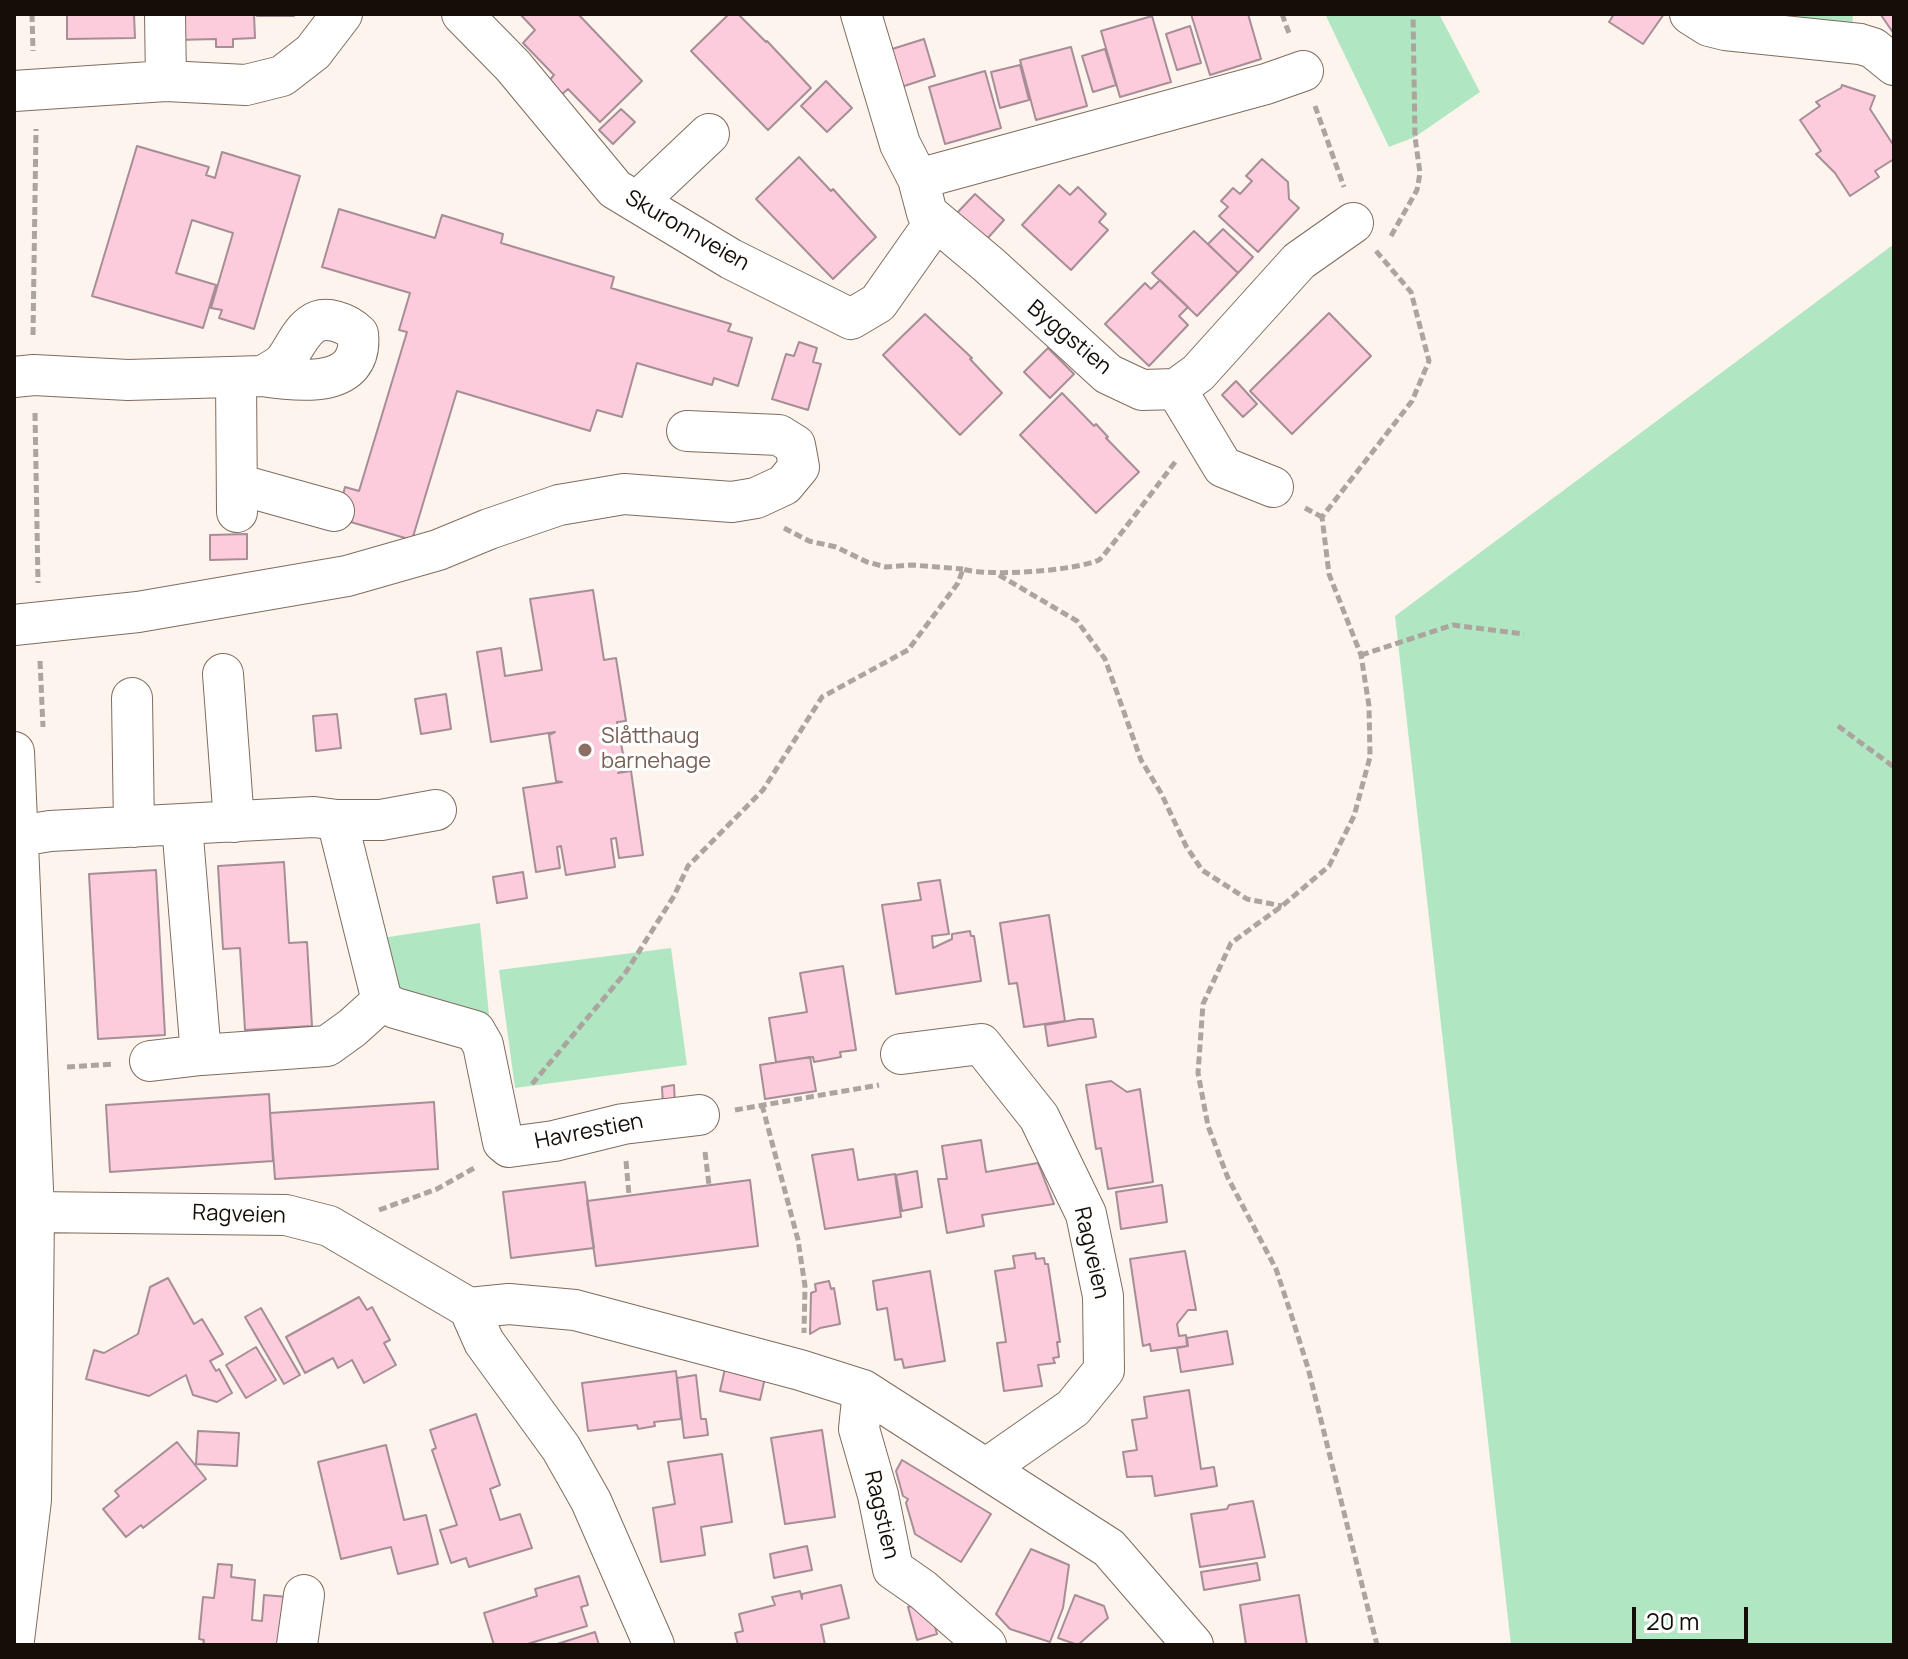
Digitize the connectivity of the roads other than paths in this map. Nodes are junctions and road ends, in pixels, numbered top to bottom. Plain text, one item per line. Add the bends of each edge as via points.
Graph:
1 (165, 14) edge
2 (342, 14) edge
3 (462, 14) edge
4 (861, 14) edge
5 (1690, 14) edge
6 (1894, 65) edge
7 (1303, 71) road end
8 (166, 81) junction
9 (14, 91) edge
10 (709, 134) dead end
11 (918, 179) junction
12 (637, 202) junction
13 (935, 222) junction
14 (1365, 237) road end
15 (14, 377) edge
16 (1176, 389) junction
17 (687, 431) dead end
18 (1273, 487) dead end
19 (334, 511) dead end
20 (14, 625) edge
21 (223, 674) dead end
22 (132, 698) dead end
23 (14, 752) edge
24 (436, 810) dead end
25 (337, 820) junction
26 (234, 822) junction
27 (182, 825) junction
28 (134, 827) junction
29 (20, 836) junction
30 (382, 1001) junction
31 (901, 1054) road end
32 (201, 1055) junction
33 (150, 1061) road end
34 (699, 1115) road end
35 (34, 1212) junction
36 (469, 1308) junction
37 (863, 1390) junction
38 (987, 1468) junction
39 (304, 1595) dead end
40 (14, 1640) edge
41 (297, 1645) edge
42 (654, 1645) edge
43 (986, 1645) edge
44 (1193, 1645) edge

1 - 8 street
2 - 8 street via 313,52 282,76 246,85
3 - 12 street, Skuronnveien via 513,66 615,189
4 - 11 street, Byggstien via 900,144
5 - 6 street via 1725,30 1860,44
7 - 11 street
8 - 9 street
10 - 12 street
11 - 13 street, Byggstien via 927,213
12 - 13 street, Skuronnveien via 731,259 851,319 878,303
13 - 16 street, Byggstien via 1108,374 1142,390
14 - 16 street via 1299,261 1198,373
15 - 19 street via 249,376 237,498
16 - 18 street via 1223,467
17 - 20 street via 779,435 795,445 799,467 784,485 756,498 732,502 624,494 559,505 438,550 347,576 138,612
21 - 26 street
22 - 28 street
23 - 29 street
24 - 25 street via 381,820
25 - 26 street
25 - 30 street
26 - 27 street
27 - 28 street
27 - 32 street
28 - 29 street
29 - 35 street
30 - 32 street via 327,1046
30 - 34 street, Havrestien via 475,1031 483,1045 499,1133 509,1147
31 - 38 street, Ragveien via 981,1044 1039,1117 1089,1226 1103,1296 1104,1370 1073,1408
32 - 33 street
35 - 36 street, Ragveien via 286,1215 329,1226
35 - 40 street via 31,1500
36 - 37 street via 509,1304 575,1310
36 - 42 street via 484,1342 561,1448 591,1501
37 - 38 street
37 - 43 street, Ragstien via 859,1429 893,1569
38 - 44 street via 1109,1548
39 - 41 street

